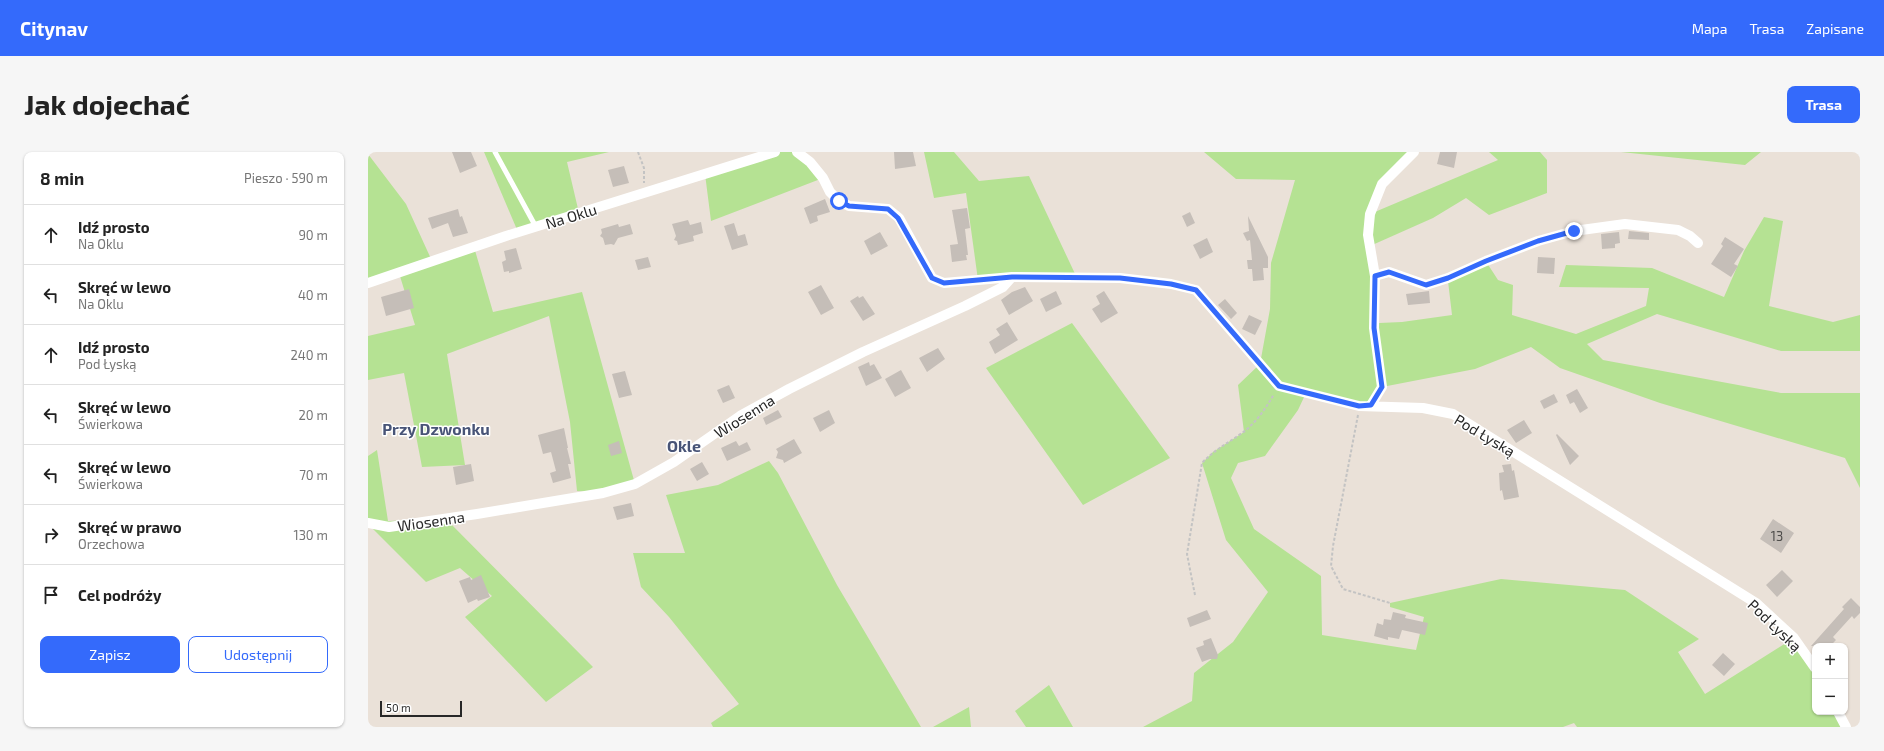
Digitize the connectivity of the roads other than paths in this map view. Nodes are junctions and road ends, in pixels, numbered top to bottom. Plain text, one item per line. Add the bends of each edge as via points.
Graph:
1 (495, 152) edge
2 (775, 152) edge
3 (797, 152) edge
4 (1414, 152) edge
5 (536, 227) junction
6 (1698, 244) dead end
7 (1375, 276) junction
8 (1012, 277) junction
9 (368, 283) edge
10 (1371, 405) junction
11 (368, 523) edge
12 (1812, 664) edge
13 (1840, 715) edge
14 (1846, 727) edge

1 - 5 lane
2 - 5 street, Na Oklu
3 - 8 street via 810,162 839,201 849,206 888,209 898,218 932,278 944,283
4 - 7 street via 1382,184 1370,214 1368,235
5 - 9 street, Na Oklu
6 - 7 street via 1678,230 1625,224 1574,231 1538,241 1426,285 1389,272
7 - 10 street via 1374,328 1382,387
8 - 10 street, Pod Łyską via 1120,278 1171,284 1196,290 1279,386 1359,406
8 - 11 street, Wiosenna via 1003,287 789,389 740,416 674,462 635,484 603,493 389,527
10 - 12 street, Pod Łyską via 1423,408 1453,414 1756,603 1794,638
13 - 14 street

